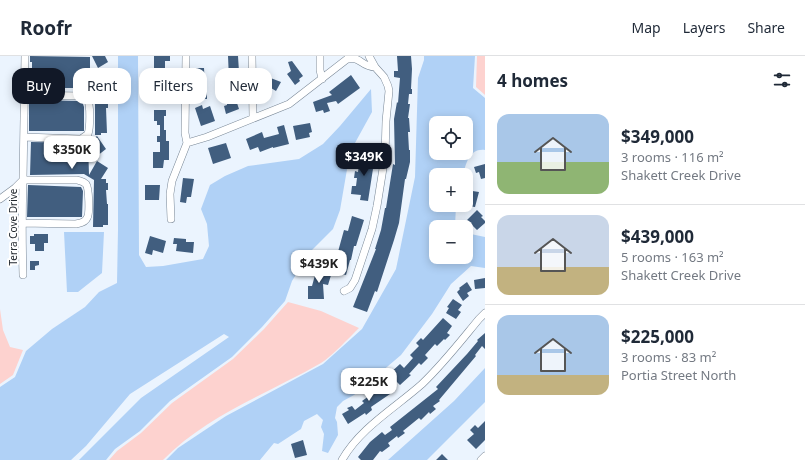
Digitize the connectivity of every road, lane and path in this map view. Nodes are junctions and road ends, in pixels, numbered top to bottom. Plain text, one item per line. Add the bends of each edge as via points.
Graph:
1 (25, 56) edge
2 (186, 56) edge
3 (252, 56) edge
4 (320, 56) edge
5 (369, 56) edge
6 (350, 57) edge
7 (375, 67) junction
8 (25, 68) edge
9 (322, 79) junction
10 (65, 96) edge
11 (24, 104) edge
12 (253, 118) junction
13 (24, 137) junction
14 (187, 143) junction
15 (23, 180) junction
16 (0, 199) edge
17 (171, 219) dead end
18 (22, 223) junction
19 (22, 275) dead end
20 (344, 291) dead end
21 (485, 314) edge
22 (485, 456) edge
23 (342, 460) edge
24 (481, 460) edge

1 - 8 street, Terra Cove Drive
2 - 14 street
3 - 12 street
4 - 9 street
5 - 7 street
6 - 7 street via 357,57 367,66
6 - 9 street
7 - 20 street via 386,81 389,91 385,156 372,229 355,280 350,288
9 - 12 street via 289,104
10 - 13 street via 81,96 87,99 88,134 81,139
11 - 13 street, Terra Cove Drive
12 - 14 street
13 - 15 street, Terra Cove Drive
14 - 17 street via 172,181
15 - 16 street, Terra Cove Drive
15 - 18 street, Terra Cove Drive
15 - 18 street via 77,180 86,184 88,214 86,220 76,224
18 - 19 street, Terra Cove Drive
21 - 23 street via 434,372 363,434
22 - 24 street

